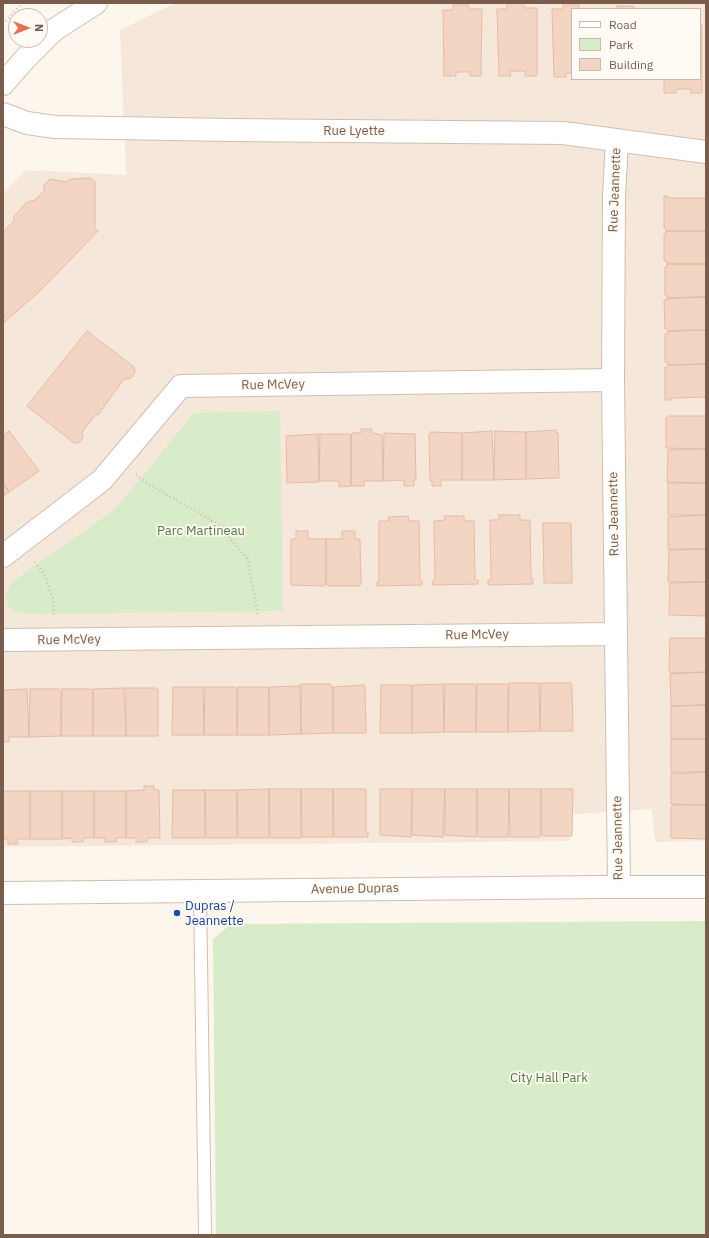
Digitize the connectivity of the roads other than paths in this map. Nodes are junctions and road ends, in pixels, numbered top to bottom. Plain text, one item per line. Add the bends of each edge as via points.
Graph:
1 (96, 3) edge
2 (3, 84) edge
3 (3, 114) edge
4 (617, 141) junction
5 (706, 152) edge
6 (613, 380) junction
7 (3, 556) edge
8 (615, 634) junction
9 (3, 640) edge
10 (619, 887) junction
11 (706, 887) edge
12 (200, 891) junction
13 (3, 893) edge
14 (205, 1235) edge

1 - 2 street via 54,30
3 - 4 street, Rue Lyette via 27,123 55,127 538,132
4 - 5 street, Rue Lyette
4 - 6 street, Rue Jeannette via 614,196
6 - 7 street, Rue McVey via 181,386 102,480
6 - 8 street, Rue Jeannette
8 - 9 street, Rue McVey
8 - 10 street, Rue Jeannette
10 - 11 street, Avenue Dupras
10 - 12 street, Avenue Dupras
12 - 13 street, Avenue Dupras
12 - 14 lane

